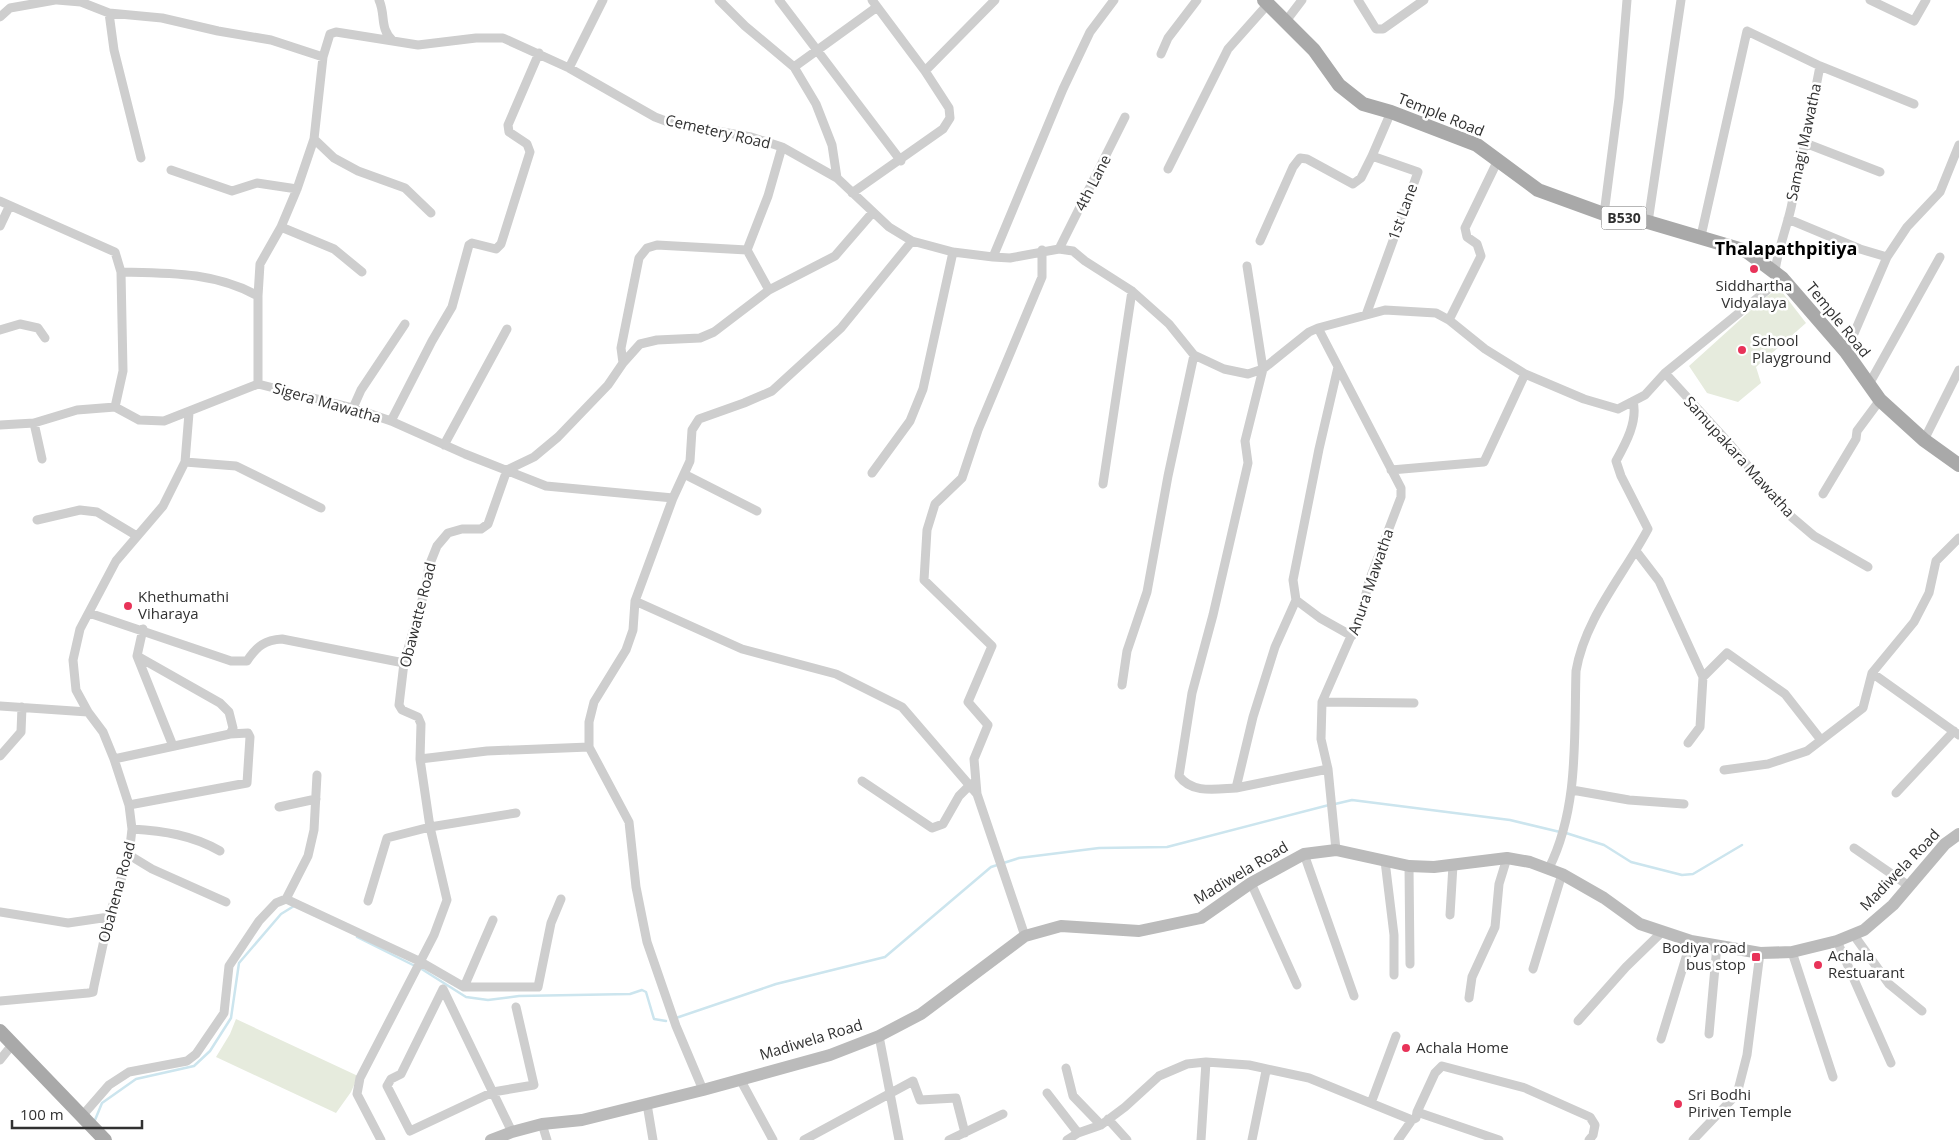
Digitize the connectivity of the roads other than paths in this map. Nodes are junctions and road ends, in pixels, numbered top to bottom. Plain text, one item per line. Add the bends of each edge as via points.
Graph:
1 (56, 0) edge
2 (379, 0) edge
3 (603, 0) edge
4 (719, 0) edge
5 (780, 0) edge
6 (995, 0) edge
7 (1114, 0) edge
8 (1197, 0) edge
9 (1302, 0) edge
10 (1358, 0) edge
11 (1424, 0) edge
12 (1628, 0) edge
13 (1681, 0) edge
14 (1870, 0) edge
15 (1926, 0) edge
16 (1266, 2) edge
17 (9, 4) edge
18 (875, 4) edge
19 (109, 13) junction
20 (0, 17) edge
21 (1286, 21) junction
22 (393, 41) junction
23 (817, 52) junction
24 (539, 53) junction
25 (1161, 54) dead end
26 (323, 57) junction
27 (1820, 66) junction
28 (794, 67) junction
29 (569, 68) junction
30 (925, 70) junction
31 (1914, 104) dead end
32 (1391, 112) junction
33 (1125, 116) dead end
34 (314, 139) junction
35 (1805, 143) junction
36 (1959, 145) edge
37 (782, 147) junction
38 (1372, 156) junction
39 (141, 158) dead end
40 (1498, 160) junction
41 (901, 161) junction
42 (1168, 169) dead end
43 (171, 170) dead end
44 (1880, 172) dead end
45 (837, 178) junction
46 (297, 189) junction
47 (852, 193) junction
48 (0, 201) edge
49 (9, 206) junction
50 (873, 212) junction
51 (431, 213) dead end
52 (1604, 214) junction
53 (1788, 219) junction
54 (1648, 222) junction
55 (0, 226) edge
56 (281, 227) junction
57 (1701, 236) junction
58 (912, 241) junction
59 (1260, 241) dead end
60 (1059, 249) junction
61 (747, 250) junction
62 (1042, 250) junction
63 (952, 252) junction
64 (993, 257) junction
65 (1887, 257) junction
66 (1940, 257) dead end
67 (1247, 266) dead end
68 (121, 272) junction
69 (362, 272) dead end
70 (1779, 274) junction
71 (769, 290) junction
72 (1132, 291) junction
73 (258, 296) junction
74 (1366, 315) junction
75 (1449, 320) junction
76 (405, 324) dead end
77 (1318, 328) junction
78 (507, 329) dead end
79 (0, 330) edge
80 (44, 338) dead end
81 (1846, 352) junction
82 (1194, 355) junction
83 (623, 363) junction
84 (1338, 368) junction
85 (1263, 369) junction
86 (1959, 370) edge
87 (1664, 373) junction
88 (1525, 374) junction
89 (258, 384) junction
90 (1868, 386) junction
91 (1880, 400) junction
92 (1633, 401) junction
93 (115, 407) junction
94 (353, 408) junction
95 (189, 413) junction
96 (391, 421) junction
97 (34, 423) junction
98 (0, 425) edge
99 (1924, 440) junction
100 (444, 445) junction
101 (42, 459) dead end
102 (185, 462) junction
103 (1959, 465) edge
104 (507, 470) junction
105 (1391, 470) junction
106 (872, 473) dead end
107 (684, 474) junction
108 (1103, 484) dead end
109 (1823, 494) dead end
110 (673, 498) junction
111 (321, 508) dead end
112 (757, 511) dead end
113 (37, 520) dead end
114 (138, 536) junction
115 (1959, 538) edge
116 (1636, 551) junction
117 (1868, 567) dead end
118 (1296, 600) junction
119 (635, 601) junction
120 (89, 612) junction
121 (142, 629) junction
122 (1352, 636) junction
123 (137, 656) junction
124 (404, 663) junction
125 (1872, 674) junction
126 (1703, 677) junction
127 (1122, 685) dead end
128 (1322, 702) junction
129 (1414, 703) dead end
130 (0, 706) edge
131 (22, 707) junction
132 (88, 712) junction
133 (1956, 733) edge
134 (230, 734) junction
135 (1821, 740) junction
136 (1688, 743) dead end
137 (173, 746) junction
138 (589, 746) junction
139 (0, 756) edge
140 (420, 759) junction
141 (114, 760) junction
142 (1328, 769) junction
143 (1724, 770) dead end
144 (317, 775) dead end
145 (862, 781) dead end
146 (971, 784) junction
147 (1236, 788) junction
148 (1572, 790) junction
149 (1896, 792) dead end
150 (977, 794) junction
151 (316, 799) junction
152 (1684, 804) dead end
153 (128, 805) junction
154 (279, 807) dead end
155 (516, 813) dead end
156 (430, 827) junction
157 (132, 829) junction
158 (1959, 834) edge
159 (1854, 848) dead end
160 (1336, 850) junction
161 (220, 851) dead end
162 (1304, 854) junction
163 (129, 856) junction
164 (1508, 858) junction
165 (1386, 861) junction
166 (1453, 865) junction
167 (1409, 866) junction
168 (1549, 868) junction
169 (1562, 874) junction
170 (1251, 884) junction
171 (1909, 886) junction
172 (286, 899) junction
173 (561, 899) dead end
174 (368, 901) dead end
175 (226, 902) dead end
176 (0, 912) edge
177 (1450, 915) dead end
178 (108, 917) junction
179 (493, 920) dead end
180 (1662, 932) junction
181 (1853, 934) junction
182 (1025, 936) junction
183 (1691, 941) junction
184 (1838, 941) junction
185 (1717, 945) junction
186 (1792, 952) junction
187 (1760, 953) junction
188 (1410, 964) dead end
189 (417, 965) junction
190 (1533, 969) dead end
191 (1394, 975) dead end
192 (1297, 985) dead end
193 (464, 987) junction
194 (1354, 996) dead end
195 (1469, 998) dead end
196 (0, 1000) edge
197 (516, 1007) dead end
198 (1922, 1011) dead end
199 (1578, 1021) dead end
200 (0, 1031) edge
201 (1709, 1034) dead end
202 (879, 1036) junction
203 (1396, 1036) dead end
204 (1661, 1039) dead end
205 (12, 1045) junction
206 (0, 1060) edge
207 (1206, 1062) junction
208 (1891, 1063) dead end
209 (1066, 1068) dead end
210 (1266, 1070) junction
211 (1833, 1077) dead end
212 (740, 1079) junction
213 (703, 1090) junction
214 (493, 1092) junction
215 (1047, 1093) dead end
216 (892, 1094) junction
217 (1371, 1103) junction
218 (647, 1104) junction
219 (1003, 1114) dead end
220 (82, 1116) junction
221 (1414, 1116) junction
222 (1105, 1122) junction
223 (542, 1124) junction
224 (512, 1132) junction
225 (965, 1133) junction
226 (1078, 1133) junction
227 (105, 1140) edge
228 (381, 1140) edge
229 (491, 1140) edge
230 (547, 1140) edge
231 (653, 1140) edge
232 (773, 1140) edge
233 (804, 1140) edge
234 (899, 1140) edge
235 (949, 1140) edge
236 (1067, 1140) edge
237 (1127, 1140) edge
238 (1201, 1140) edge
239 (1252, 1140) edge
240 (1398, 1140) edge
241 (1499, 1140) edge
242 (1589, 1140) edge
243 (1693, 1140) edge

1 - 17 street
1 - 19 street via 80,2
2 - 22 street via 384,10 382,25 385,34
3 - 29 street
4 - 28 street
5 - 23 street
6 - 30 street
7 - 64 street via 1090,32 1063,89
8 - 25 street via 1168,38
9 - 21 street
10 - 11 street via 1376,29 1383,29
12 - 52 street
13 - 54 street
14 - 15 street via 1914,21
16 - 21 main road, Temple Road / B530
16 - 42 street via 1228,49
17 - 20 street
18 - 23 street
18 - 30 street
19 - 26 street via 162,18 271,40
19 - 39 street via 114,50
21 - 32 main road, Temple Road / B530 via 1314,50 1339,85 1363,104
22 - 24 street, Cemetery Road via 418,45 503,38
22 - 26 street, Cemetery Road via 336,32 330,34
23 - 28 street
23 - 41 street
24 - 29 street, Cemetery Road
24 - 96 street via 508,126 509,132 528,144 530,152 501,244 496,248 469,245 452,307
26 - 34 street
27 - 31 street
27 - 35 street, Samagi Mawatha
27 - 57 street via 1747,31
28 - 45 street via 816,104 832,145
29 - 37 street, Cemetery Road via 670,123 751,137
30 - 41 street via 949,108 950,118 943,129
32 - 38 street
32 - 40 main road, Temple Road / B530 via 1478,145
33 - 60 street, 4th Lane
34 - 46 street
34 - 51 street via 334,158 358,171 405,188
35 - 44 street
35 - 53 street, Samagi Mawatha
36 - 65 street via 1940,192 1907,227
37 - 45 street, Cemetery Road
37 - 61 street via 768,196
38 - 59 street via 1361,178 1353,184 1300,158
38 - 74 street, 1st Lane via 1418,172
40 - 52 main road, Temple Road / B530 via 1538,190
40 - 75 street via 1465,228 1467,237 1477,244 1481,256
41 - 47 street
43 - 46 street via 232,191 257,183
45 - 47 street, Cemetery Road
46 - 56 street
47 - 50 street, Cemetery Road
48 - 49 street
49 - 55 street
49 - 68 street via 111,248
50 - 58 street, Cemetery Road
50 - 71 street via 835,256
52 - 54 main road, Temple Road / B530
53 - 65 street, Samagi Mawatha
53 - 70 street, Samagi Mawatha via 1779,245
54 - 57 main road, Temple Road / B530
56 - 69 street via 334,249
56 - 73 street via 260,264
57 - 70 main road, Temple Road / B530 via 1746,251
58 - 63 street, Cemetery Road
58 - 107 street via 842,328 772,391 699,418 692,430 690,461
60 - 62 street, Cemetery Road
60 - 72 street, Cemetery Road via 1073,251
61 - 71 street
61 - 83 street via 657,245 647,248 639,258 621,348
62 - 64 street, Cemetery Road via 1010,258
62 - 150 street via 1042,277 978,430 962,478 935,504 927,530 924,580 992,646 968,702 988,725 974,759
63 - 64 street, Cemetery Road
63 - 106 street via 923,389 910,421
65 - 81 street
66 - 90 street
67 - 85 street
68 - 73 street via 189,274 218,279
68 - 93 street via 123,371
70 - 81 main road, Temple Road / B530
70 - 87 street
71 - 83 street via 714,332 700,338 640,344
72 - 82 street, Cemetery Road via 1169,324
72 - 108 street
73 - 89 street
74 - 75 street via 1385,310 1436,313
74 - 77 street
75 - 88 street via 1485,349
76 - 94 street via 361,390
77 - 84 street, Anura Mawatha
77 - 85 street
78 - 100 street
79 - 80 street via 20,324 38,328
81 - 90 main road, Temple Road / B530
82 - 85 street, Cemetery Road via 1224,369 1248,374
82 - 127 street via 1147,592 1127,651
83 - 104 street via 608,385 558,437 534,457
84 - 105 street, Anura Mawatha
84 - 118 street via 1293,580
85 - 147 street via 1245,440 1248,463 1214,615 1192,693 1179,776 1186,785 1202,789
86 - 99 street
87 - 92 street via 1645,395
87 - 117 street, Samupakara Mawatha via 1728,442 1787,513 1814,536
88 - 92 street via 1584,399 1618,409
88 - 105 street via 1484,462
89 - 94 street, Sigera Mawatha
89 - 95 street, Sigera Mawatha
90 - 91 main road, Temple Road / B530
91 - 99 main road, Temple Road / B530
91 - 109 street via 1857,430 1856,439
92 - 116 street via 1636,412 1616,461 1648,529
93 - 95 street, Sigera Mawatha via 139,420 164,421
93 - 97 street via 76,410
94 - 96 street, Sigera Mawatha
95 - 102 street, Obahena Road
96 - 100 street, Sigera Mawatha
97 - 98 street
97 - 101 street
99 - 103 main road, Temple Road / B530
100 - 104 street, Sigera Mawatha
102 - 111 street via 236,466
102 - 114 street, Obahena Road via 163,506
104 - 110 street, Sigera Mawatha via 546,486
104 - 124 street, Obawatte Road via 488,524 481,529 448,533 437,546 428,566 425,590
105 - 122 street, Anura Mawatha via 1401,488 1401,497
107 - 110 street
107 - 112 street
110 - 119 street
113 - 114 street via 80,510 96,512
114 - 120 street, Obahena Road via 116,561
115 - 125 street via 1936,561 1929,593 1914,622
116 - 126 street via 1659,581
116 - 148 street via 1602,602 1578,656
118 - 122 street
118 - 147 street via 1275,647
119 - 138 street via 633,630 626,650 594,702 588,722
119 - 146 street via 742,648 836,674 902,707
120 - 121 street
120 - 132 street, Obahena Road via 80,629 73,660 76,690
121 - 123 street
121 - 124 street via 231,661 247,661 254,650 267,640 282,639
122 - 128 street, Anura Mawatha
123 - 134 street via 220,703 229,712 233,728
123 - 137 street
124 - 140 street, Obawatte Road via 400,705 402,710 418,717 421,724
125 - 133 street
125 - 135 street via 1863,708
126 - 135 street via 1727,653 1785,694
126 - 136 street via 1700,727
128 - 129 street
128 - 142 street, Anura Mawatha via 1321,739
130 - 131 street
131 - 132 street
131 - 139 street via 22,732
132 - 141 street, Obahena Road via 103,732
133 - 149 street
134 - 137 street
134 - 153 street via 248,733 250,736 247,783
135 - 143 street via 1807,751 1768,764
137 - 141 street
138 - 140 street via 487,751
138 - 213 street via 629,822 636,887 647,942 676,1026
140 - 156 street
141 - 153 street, Obahena Road
142 - 147 street
142 - 160 street, Anura Mawatha
144 - 151 street
145 - 146 street via 932,828 943,824 959,796
146 - 150 street
148 - 152 street via 1629,800
148 - 168 street via 1560,846
150 - 182 street
151 - 154 street
151 - 172 street via 308,856
153 - 157 street, Obahena Road
155 - 156 street
156 - 174 street via 387,838
156 - 189 street via 447,900
157 - 161 street via 163,831 200,840
157 - 163 street, Obahena Road
158 - 171 main road, Madiwela Road via 1945,844
159 - 171 street
160 - 162 main road, Madiwela Road
160 - 165 main road, Madiwela Road
162 - 170 main road, Madiwela Road
162 - 194 street
163 - 175 street
163 - 178 street, Obahena Road
164 - 166 main road, Madiwela Road
164 - 168 main road, Madiwela Road
164 - 195 street via 1500,884 1495,926 1472,977
165 - 167 main road, Madiwela Road
165 - 191 street via 1394,935
166 - 167 main road, Madiwela Road
166 - 177 street
167 - 188 street
168 - 169 main road, Madiwela Road
169 - 180 main road, Madiwela Road via 1640,924
169 - 190 street
170 - 182 main road, Madiwela Road via 1201,918 1140,931 1061,926
170 - 192 street
171 - 181 main road, Madiwela Road via 1871,924
172 - 189 street
172 - 220 street via 276,903 259,921 229,966 224,1013 196,1054 188,1061 129,1072 109,1085
173 - 193 street via 551,923 538,987
176 - 178 street via 68,923
178 - 196 street, Obahena Road via 92,992
179 - 193 street
180 - 183 main road, Madiwela Road
180 - 199 street
181 - 184 main road, Madiwela Road
181 - 198 street via 1889,984
182 - 202 main road, Madiwela Road via 922,1014
183 - 185 main road, Madiwela Road
183 - 204 street
184 - 186 main road, Madiwela Road
184 - 208 street
185 - 187 main road, Madiwela Road
185 - 201 street
186 - 187 main road, Madiwela Road
186 - 211 street
187 - 243 street via 1747,1055 1737,1094
189 - 193 street
189 - 228 street via 360,1078 357,1094
197 - 214 street via 534,1086
200 - 205 main road
202 - 212 main road, Madiwela Road via 830,1055
202 - 216 street
203 - 217 street
205 - 206 street
205 - 220 main road
207 - 210 street via 1249,1065
207 - 222 street via 1187,1064 1159,1076
207 - 238 street
209 - 222 street via 1073,1096
210 - 217 street via 1309,1078
210 - 239 street
212 - 213 main road, Madiwela Road
212 - 232 street
213 - 218 main road, Madiwela Road
214 - 214 street via 480,1066 443,989 401,1074 391,1079 387,1086 410,1131
214 - 224 street
215 - 226 street
216 - 225 street via 913,1081 920,1100 956,1098
216 - 233 street
216 - 234 street
217 - 221 street
218 - 223 main road, Madiwela Road via 582,1120
218 - 231 street
219 - 225 street
220 - 227 main road
221 - 240 street
221 - 241 street
221 - 242 street via 1435,1073 1442,1066 1525,1088 1590,1117 1595,1125
222 - 226 street
222 - 237 street
223 - 224 main road, Madiwela Road
223 - 230 street
224 - 229 main road, Madiwela Road
225 - 235 street
226 - 236 street

